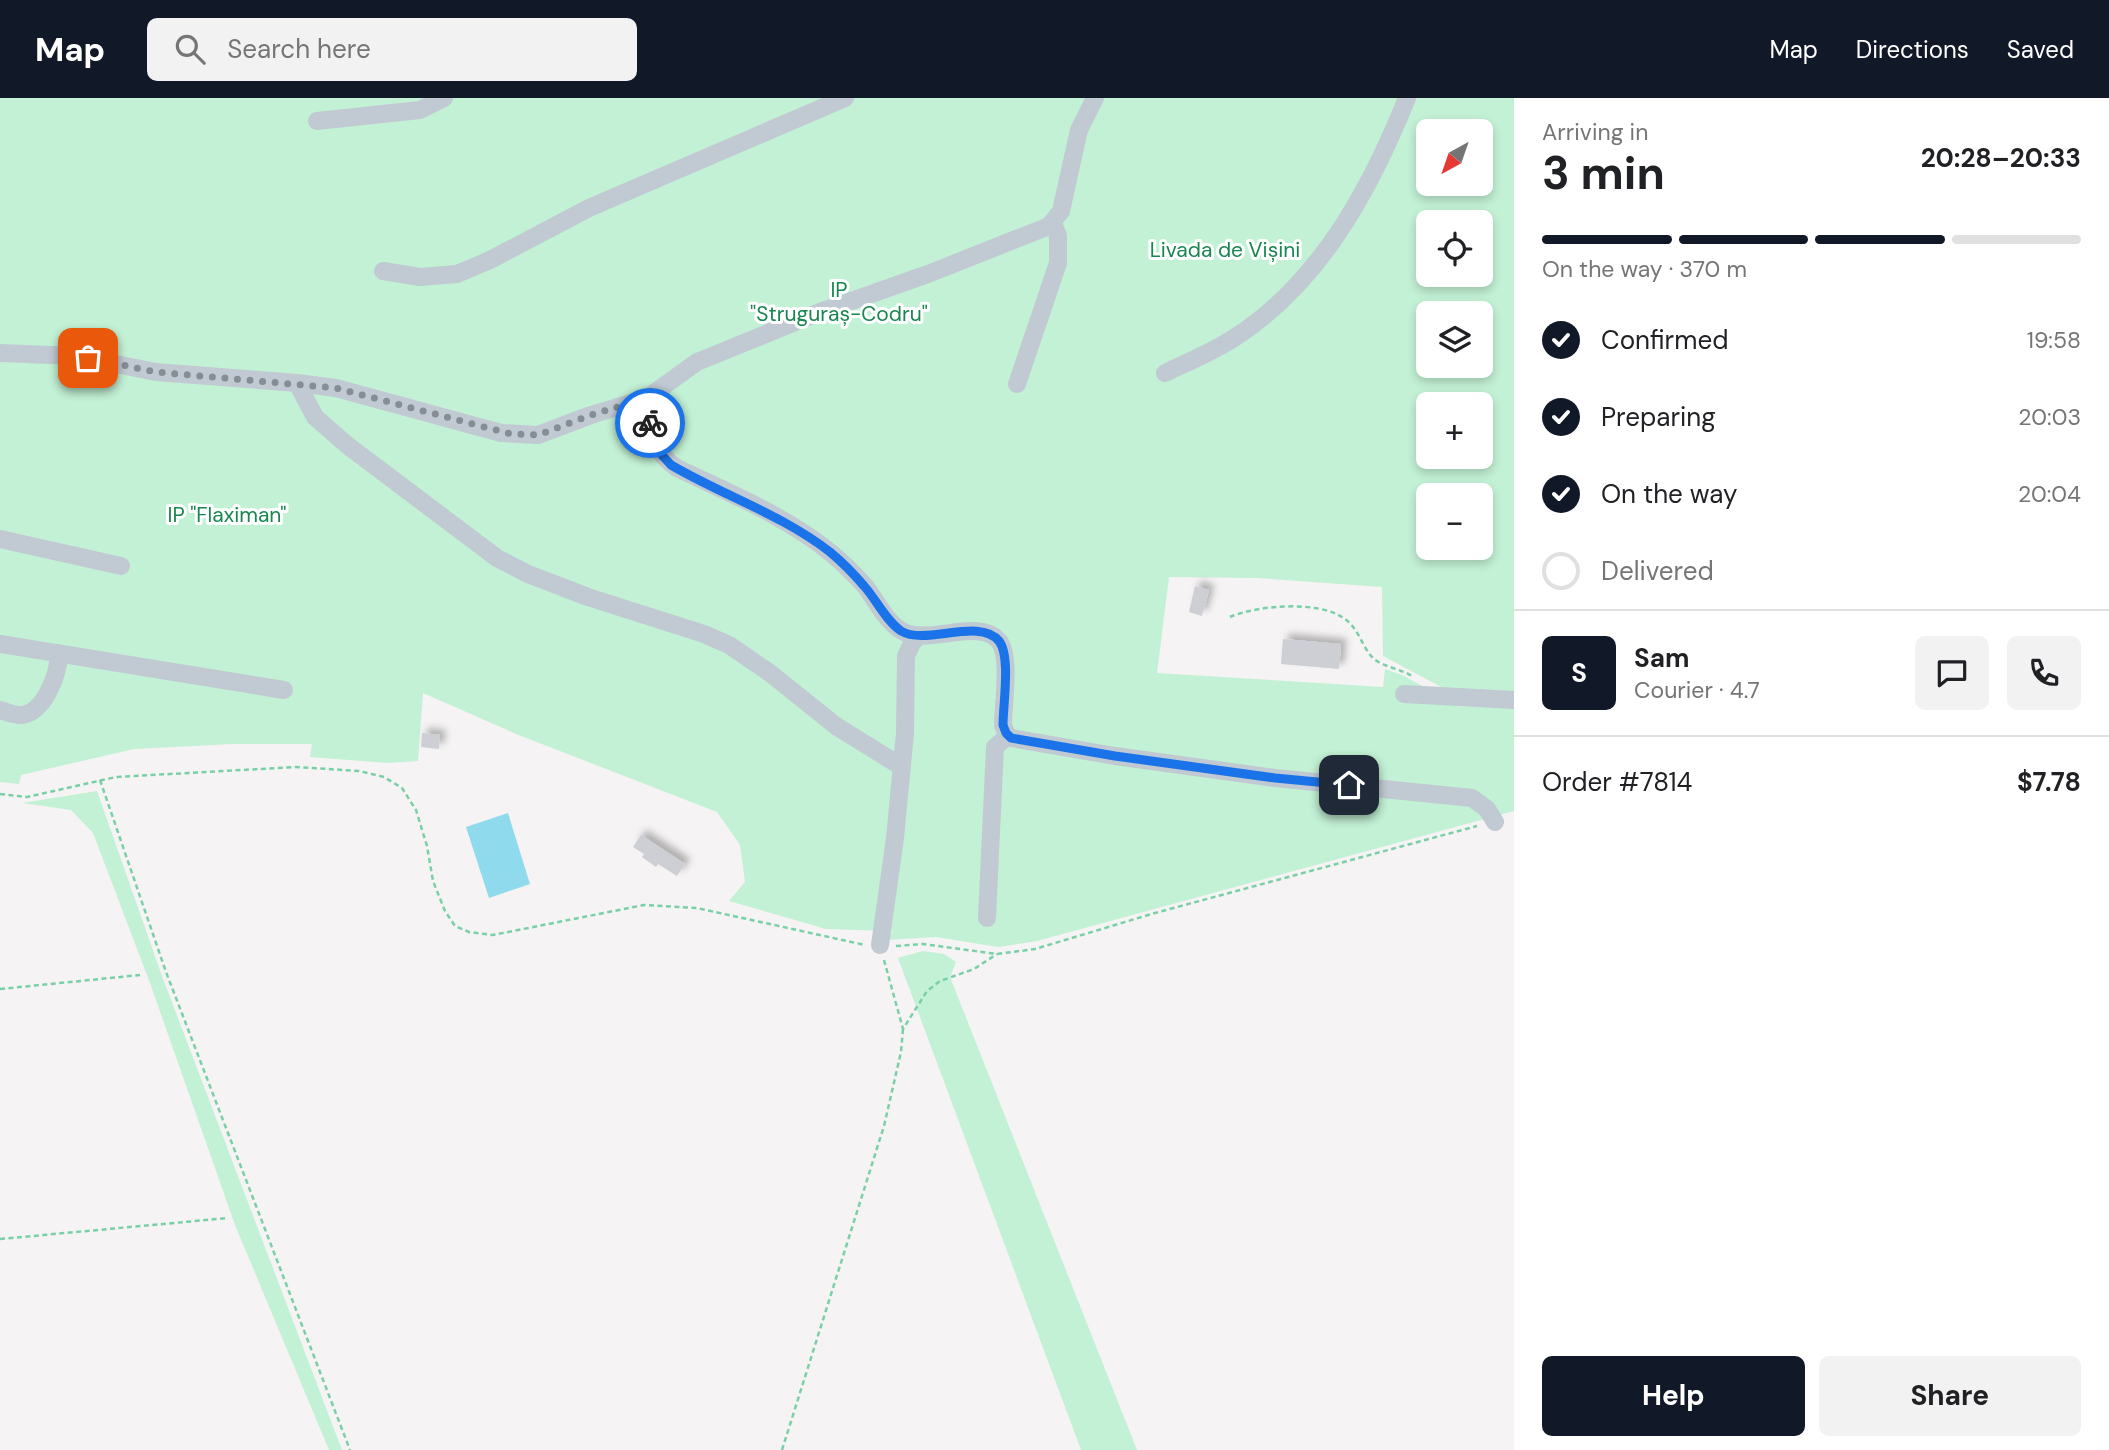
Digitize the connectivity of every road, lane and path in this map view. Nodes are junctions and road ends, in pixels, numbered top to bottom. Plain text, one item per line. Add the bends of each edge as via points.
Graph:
1 (444, 98) edge
2 (845, 98) edge
3 (1095, 98) edge
4 (1407, 98) edge
5 (317, 121) dead end
6 (1052, 223) junction
7 (383, 271) dead end
8 (0, 353) edge
9 (1165, 373) dead end
10 (297, 383) junction
11 (1017, 384) dead end
12 (647, 398) junction
13 (0, 539) edge
14 (121, 566) dead end
15 (1230, 617) dead end
16 (919, 636) junction
17 (0, 644) edge
18 (59, 655) junction
19 (1414, 678) dead end
20 (284, 690) dead end
21 (1404, 694) dead end
22 (1514, 700) edge
23 (0, 710) edge
24 (1008, 736) junction
25 (902, 767) junction
26 (100, 780) junction
27 (0, 794) edge
28 (1494, 822) joint
29 (987, 918) dead end
30 (880, 945) junction
31 (997, 954) junction
32 (140, 975) dead end
33 (0, 989) edge
34 (903, 1029) junction
35 (228, 1218) dead end
36 (0, 1239) edge
37 (350, 1450) edge
38 (782, 1450) edge

1 - 5 street via 420,110
2 - 7 street via 589,208 457,274 420,277
3 - 6 street via 1079,130 1063,205
4 - 9 street via 1357,207 1300,281 1239,335
6 - 11 street via 1058,236 1058,263
6 - 12 street via 697,362
8 - 10 street via 75,356 156,372
10 - 12 street via 336,388 501,433 524,435 538,435
10 - 25 street via 315,418 497,558 587,597 729,645 836,726
12 - 16 street via 647,415 665,459 781,519 821,546 864,585 898,629
13 - 14 street
15 - 19 path via 1285,607 1326,609 1355,628 1374,659
16 - 24 street via 978,632 999,641 1005,654 1003,725
16 - 25 street via 906,656
17 - 18 street
18 - 20 street
18 - 23 street via 47,694 33,710 22,715
21 - 22 street
24 - 28 street via 1275,778 1472,798 1487,809
24 - 29 street via 995,747
25 - 30 street
26 - 27 path via 27,797
26 - 30 path via 296,767 384,777 402,788 416,810 445,911 455,926 469,932 493,935 644,905 697,908 855,944
26 - 37 path via 166,972
28 - 31 path via 1035,948
30 - 31 path via 923,944
30 - 34 path
31 - 34 path via 927,991
32 - 33 path
34 - 38 path via 884,1126
35 - 36 path

